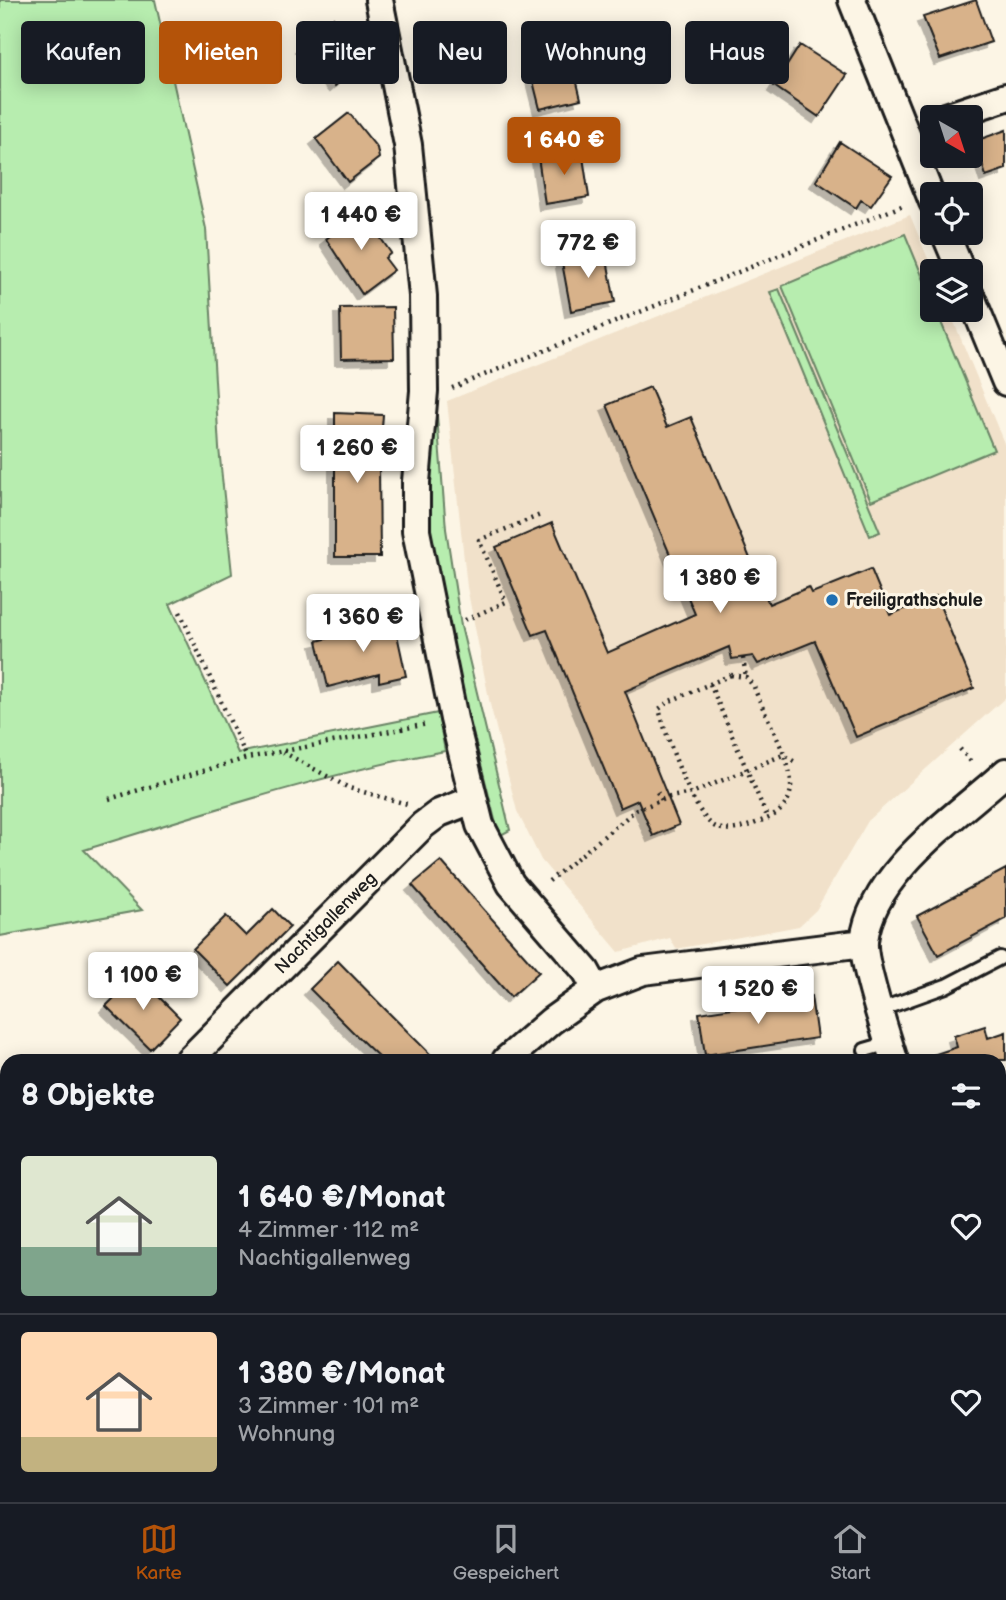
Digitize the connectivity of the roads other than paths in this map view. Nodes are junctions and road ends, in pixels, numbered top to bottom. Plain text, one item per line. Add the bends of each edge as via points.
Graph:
1 (379, 0) edge
2 (852, 0) edge
3 (1006, 97) edge
4 (982, 105) edge
5 (920, 128) edge
6 (905, 134) junction
7 (924, 182) edge
8 (981, 322) edge
9 (1006, 382) edge
10 (1006, 772) edge
11 (472, 800) junction
12 (864, 943) junction
13 (1000, 958) dead end
14 (596, 989) junction
15 (879, 1010) junction
16 (883, 1051) edge
17 (195, 1054) edge
18 (513, 1054) edge

1 - 11 street via 403,118 418,228 424,391 416,531
2 - 6 street
3 - 4 street
5 - 6 street
6 - 7 street
8 - 9 street
10 - 12 street via 896,871 875,905
11 - 14 street via 511,884 586,971
11 - 17 street, Nachtigallenweg via 423,825
12 - 14 street via 643,971
12 - 15 street
13 - 15 lane via 946,986
14 - 18 street
15 - 16 street

